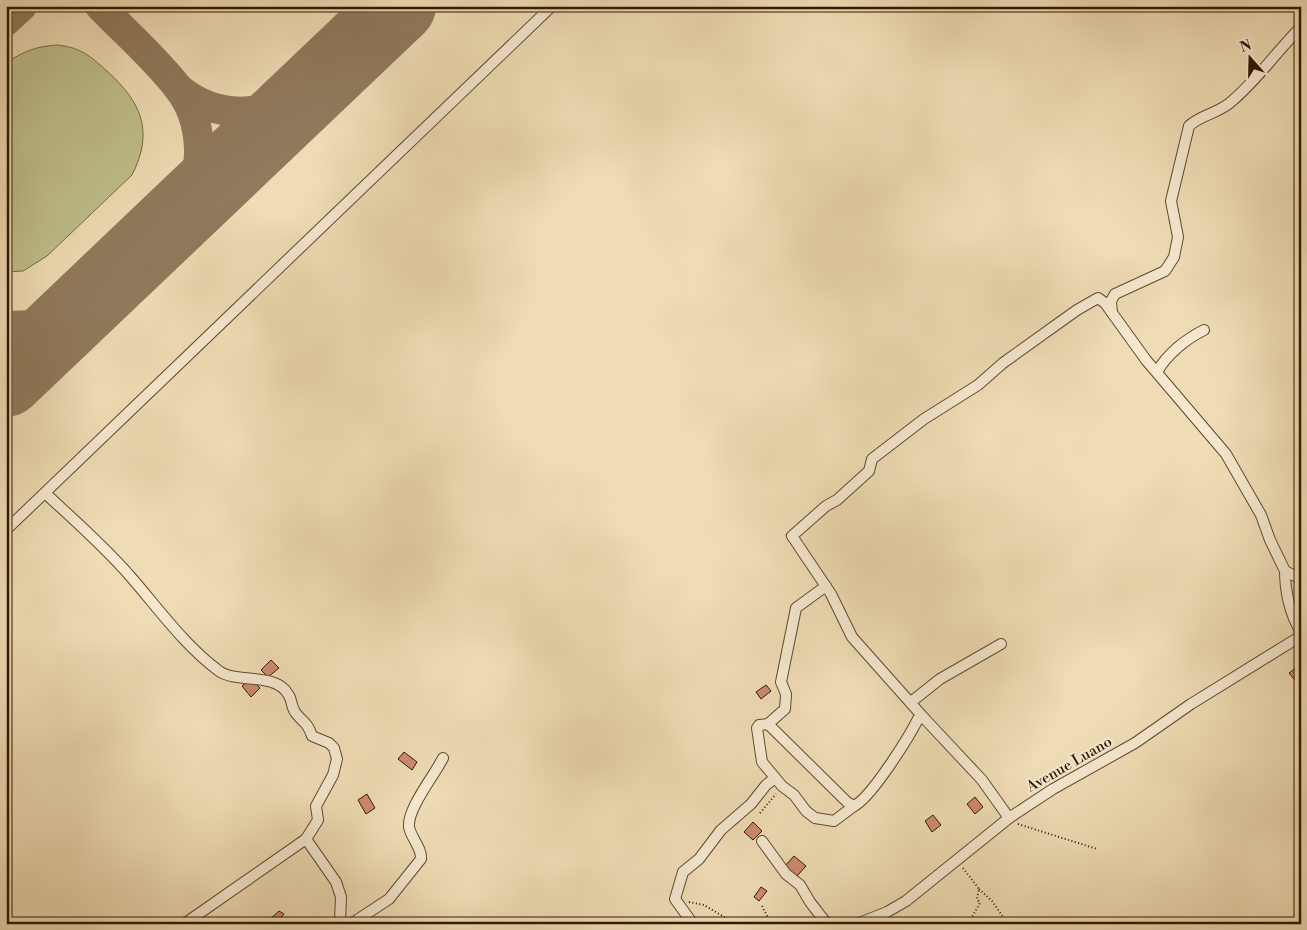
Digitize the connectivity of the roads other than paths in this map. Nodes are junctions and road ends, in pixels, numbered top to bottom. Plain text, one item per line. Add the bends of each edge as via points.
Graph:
1 (552, 6) edge
2 (1301, 27) edge
3 (1112, 314) junction
4 (1204, 330) dead end
5 (1157, 372) junction
6 (45, 493) junction
7 (6, 530) edge
8 (1285, 571) junction
9 (1301, 579) edge
10 (826, 586) junction
11 (1301, 634) edge
12 (1001, 644) dead end
13 (911, 702) junction
14 (924, 718) junction
15 (768, 724) junction
16 (443, 758) dead end
17 (775, 778) junction
18 (854, 806) junction
19 (1009, 818) junction
20 (306, 839) junction
21 (762, 842) dead end
22 (184, 924) edge
23 (342, 924) edge
24 (352, 924) edge
25 (693, 924) edge
26 (827, 924) edge
27 (857, 924) edge

1 - 6 street
2 - 3 street via 1232,102 1189,126 1171,201 1178,237 1174,257 1165,271 1115,294
3 - 5 street
3 - 10 street via 1098,298 1087,304 872,459 869,471 792,536
4 - 5 street via 1189,338
5 - 8 street via 1226,454 1261,515
6 - 7 street
6 - 20 street via 121,566 216,669 229,677 253,678 280,686 288,693 295,712 307,723 312,736 330,742 337,765 316,806 318,820
8 - 9 street
8 - 11 street via 1292,612
10 - 13 street via 852,637
10 - 15 street via 796,608 781,682 786,694 785,709
11 - 19 street, Avenue Luano via 1135,743
12 - 13 street via 940,679
13 - 14 street
14 - 18 street via 918,719 890,766 864,799
14 - 19 street via 982,780
15 - 17 street via 759,725 757,733 762,762
15 - 18 street
16 - 24 street via 414,803 409,819 410,832 422,854 421,859 389,899
17 - 18 street via 815,818 825,821 840,818
17 - 25 street via 683,872 675,899
19 - 27 street, Avenue Luano via 906,901
20 - 22 street
20 - 23 street via 336,882 341,897
21 - 26 street via 786,874 800,885

